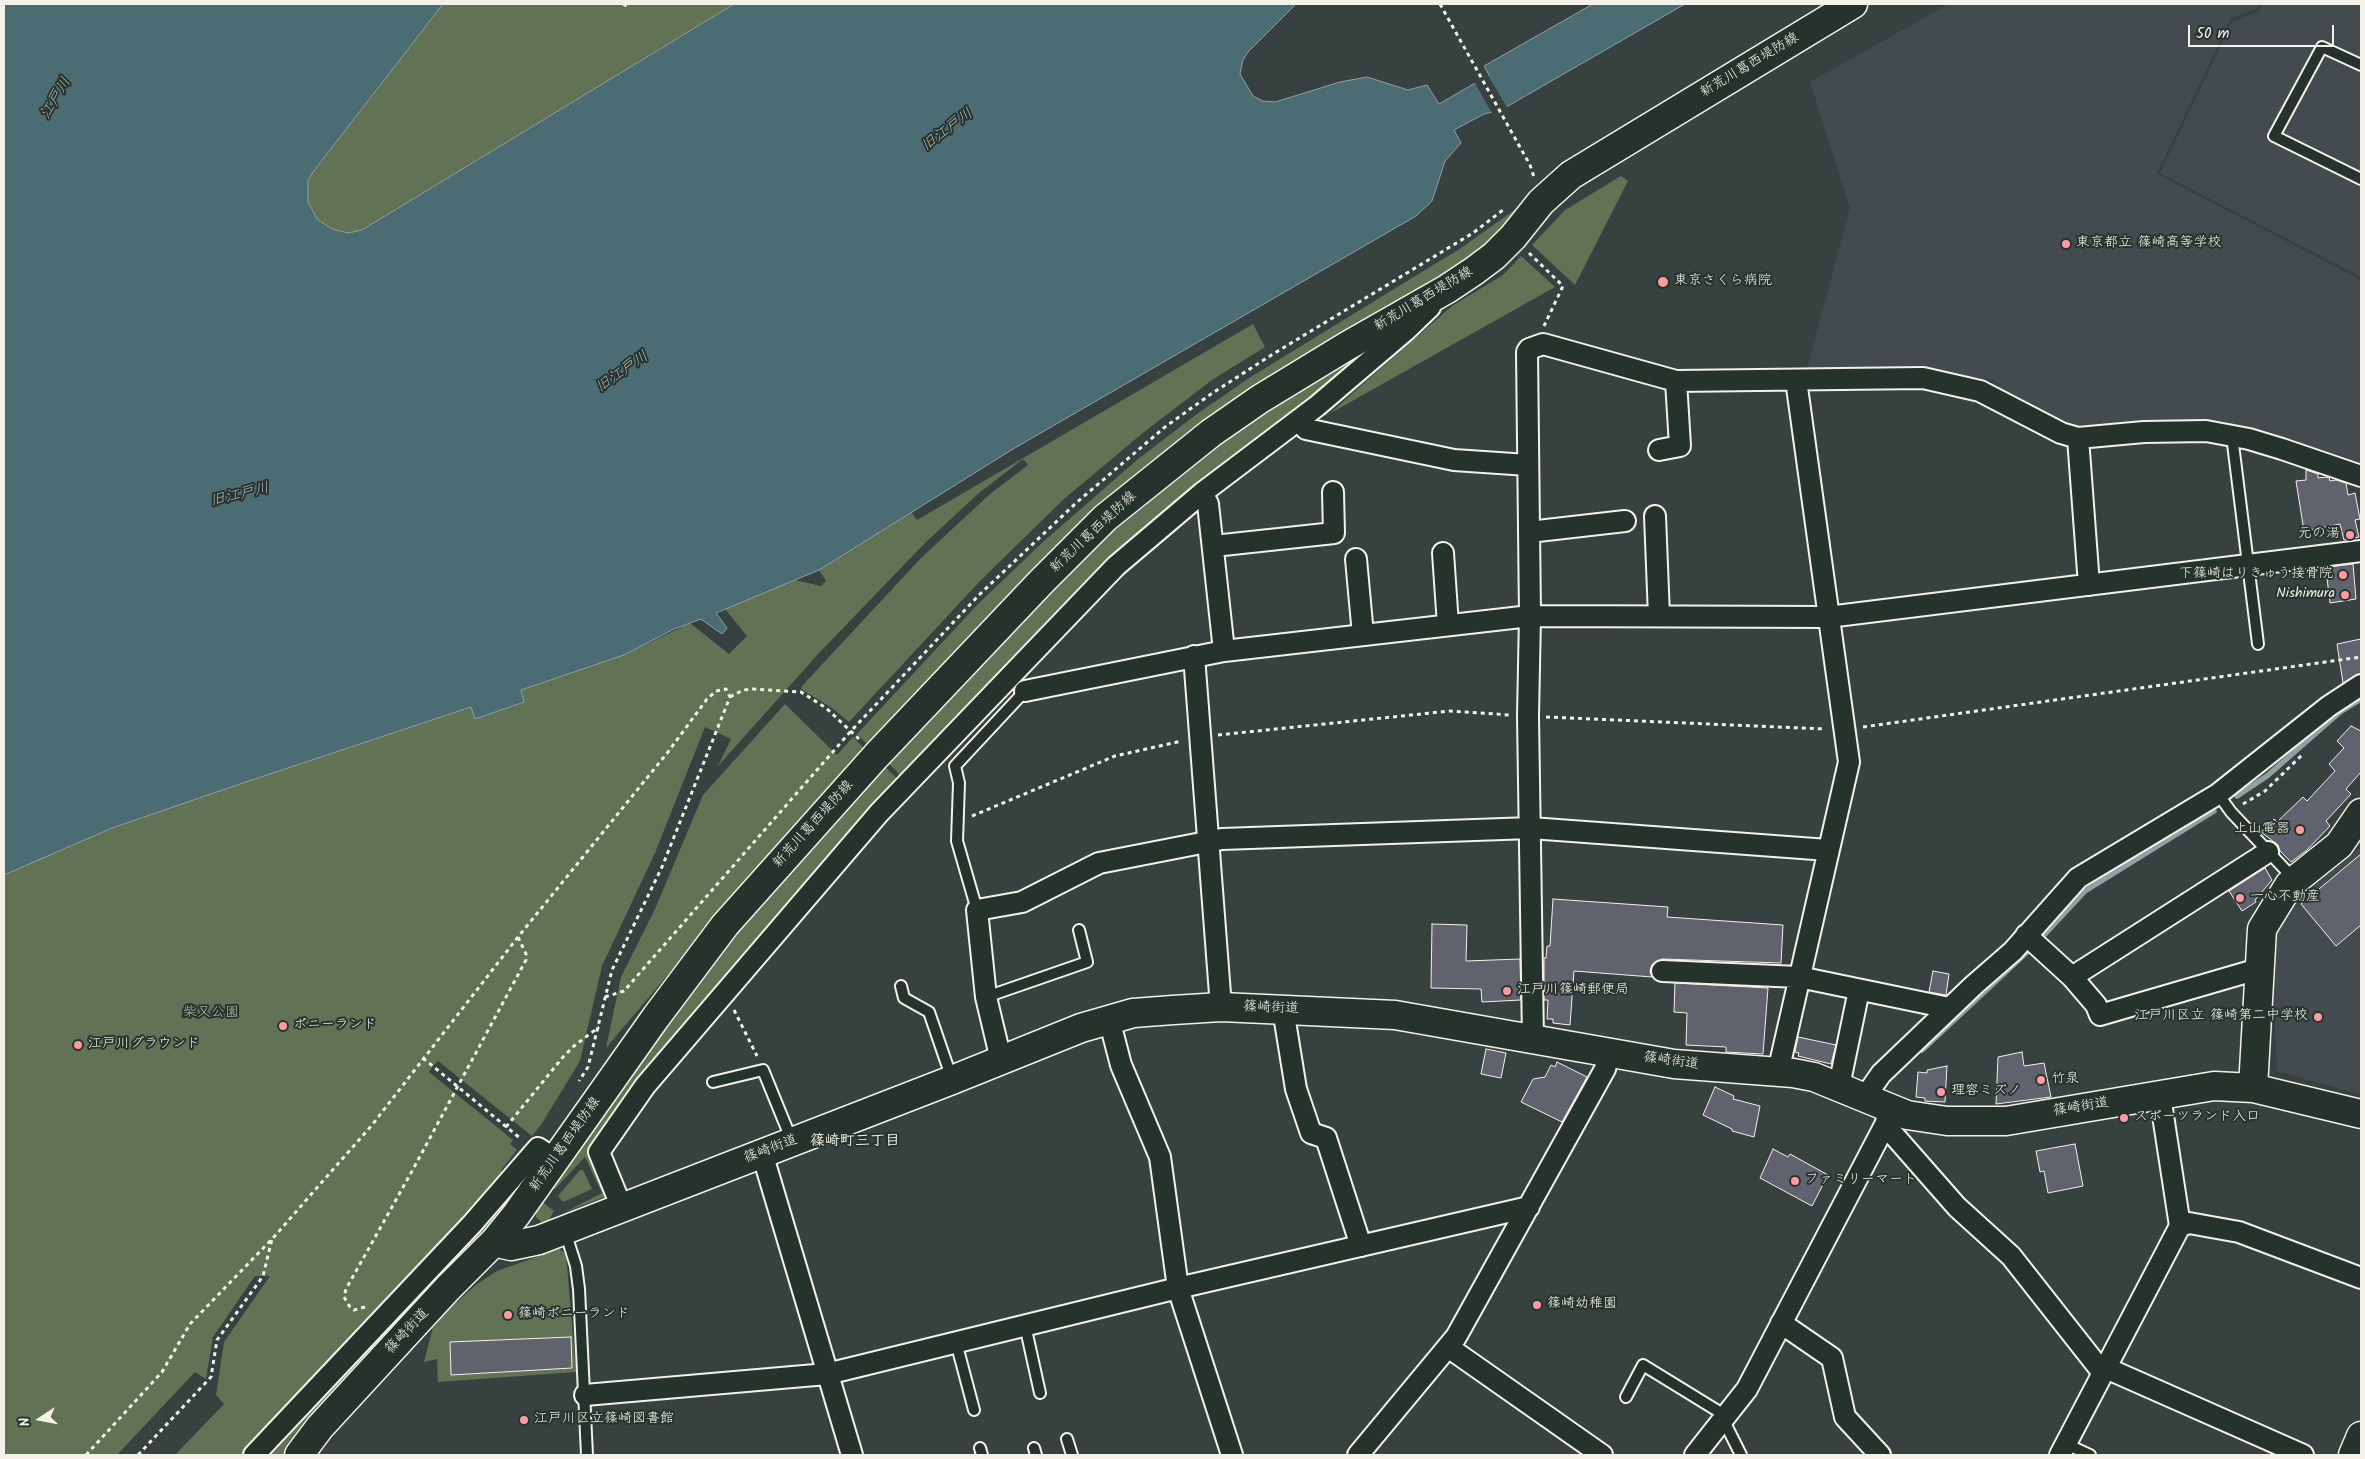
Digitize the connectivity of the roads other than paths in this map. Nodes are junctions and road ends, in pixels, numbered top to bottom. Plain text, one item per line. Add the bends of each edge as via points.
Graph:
1 (1853, 4) edge
2 (2361, 65) edge
3 (2361, 179) edge
4 (1448, 289) junction
5 (1796, 380) junction
6 (1676, 381) junction
7 (1299, 422) junction
8 (2232, 436) junction
9 (2078, 438) junction
10 (1659, 450) dead end
11 (1528, 465) junction
12 (2361, 476) edge
13 (1334, 492) dead end
14 (1202, 493) junction
15 (1655, 516) dead end
16 (1625, 521) dead end
17 (1529, 532) junction
18 (1214, 546) junction
19 (2361, 551) edge
20 (1443, 553) dead end
21 (1356, 559) dead end
22 (2247, 564) junction
23 (2088, 585) junction
24 (1530, 616) junction
25 (1659, 616) junction
26 (1828, 617) junction
27 (1448, 625) junction
28 (1363, 635) junction
29 (2258, 644) dead end
30 (1224, 651) junction
31 (1194, 656) junction
32 (2361, 685) edge
33 (1025, 691) joint
34 (2218, 794) junction
35 (2361, 813) edge
36 (1531, 828) junction
37 (1209, 841) junction
38 (1828, 850) junction
39 (2268, 852) junction
40 (2294, 879) junction
41 (977, 910) junction
42 (1079, 930) dead end
43 (2026, 935) junction
44 (2258, 968) junction
45 (1662, 971) dead end
46 (1799, 977) junction
47 (2072, 977) junction
48 (901, 986) dead end
49 (1859, 990) junction
50 (986, 997) junction
51 (1221, 1007) junction
52 (1949, 1008) junction
53 (1283, 1009) junction
54 (1109, 1019) junction
55 (1533, 1040) junction
56 (1608, 1053) junction
57 (1001, 1060) junction
58 (1778, 1072) junction
59 (952, 1080) junction
60 (713, 1082) dead end
61 (1839, 1086) junction
62 (2253, 1088) junction
63 (2160, 1096) junction
64 (1866, 1097) junction
65 (2361, 1114) edge
66 (1888, 1117) junction
67 (792, 1142) junction
68 (762, 1153) junction
69 (556, 1160) junction
70 (1529, 1207) junction
71 (622, 1208) junction
72 (2180, 1226) junction
73 (566, 1231) junction
74 (494, 1242) junction
75 (1361, 1246) junction
76 (2361, 1278) edge
77 (1178, 1288) junction
78 (1781, 1323) junction
79 (1025, 1325) junction
80 (956, 1342) junction
81 (1448, 1347) junction
82 (2104, 1370) junction
83 (827, 1374) junction
84 (1040, 1393) dead end
85 (585, 1395) junction
86 (1626, 1397) dead end
87 (974, 1410) dead end
88 (1725, 1417) junction
89 (2361, 1436) edge
90 (1067, 1439) dead end
91 (2063, 1450) edge
92 (254, 1455) edge
93 (299, 1455) edge
94 (587, 1455) edge
95 (852, 1455) edge
96 (1072, 1455) edge
97 (1232, 1455) edge
98 (1358, 1455) edge
99 (1602, 1455) edge
100 (1695, 1455) edge
101 (1741, 1455) edge
102 (1880, 1455) edge
103 (2090, 1455) edge
104 (2303, 1455) edge
105 (2353, 1455) edge

1 - 4 street, 新荒川葛西堤防線 via 1571,175 1541,202 1494,256
2 - 3 lane via 2322,46 2274,136
4 - 7 street via 1406,331
4 - 69 street, 新荒川葛西堤防線 via 1260,399 1105,518 876,756 725,925
5 - 6 street
5 - 9 street via 1923,378 1980,391 2061,433
5 - 26 street
6 - 10 street via 1680,446
6 - 11 street via 1543,344 1533,346 1527,352
7 - 11 street via 1306,429 1454,460
7 - 14 street
8 - 9 street via 2206,431
8 - 12 street via 2312,458
8 - 22 lane
9 - 23 street
11 - 17 street
13 - 18 street via 1334,533
14 - 18 street via 1208,504
14 - 71 street via 1116,566 879,813 644,1086 599,1152
15 - 25 street
16 - 17 street
17 - 24 street
18 - 30 street
19 - 22 street
20 - 27 street
21 - 28 street
22 - 23 street
22 - 29 lane
23 - 26 street
24 - 25 street
24 - 27 street
24 - 36 street
25 - 26 street
26 - 38 street via 1849,762
27 - 28 street
28 - 30 street
30 - 31 street
31 - 33 street
31 - 37 street
32 - 34 street via 2329,706
33 - 41 lane via 955,766 959,783 957,841
34 - 39 lane
34 - 43 street via 2078,878
35 - 40 street via 2339,845
36 - 37 street
36 - 38 street
36 - 55 street
37 - 41 street via 1100,862 1022,902
37 - 51 street
38 - 46 street
39 - 40 lane
39 - 47 street
40 - 44 street via 2262,929
41 - 50 street
42 - 50 lane via 1087,962
43 - 47 street
43 - 52 street via 2013,951
44 - 47 street via 2100,1015 2096,1005
44 - 62 street
45 - 46 street
46 - 49 street
46 - 58 street
48 - 59 lane via 904,998 929,1012
49 - 52 street
49 - 61 street
50 - 57 street
51 - 53 street, 篠崎街道
51 - 54 street, 篠崎街道 via 1133,1013
52 - 64 street via 1881,1074
53 - 55 street, 篠崎街道 via 1395,1015
53 - 75 street via 1299,1098 1311,1133 1326,1138
54 - 57 street, 篠崎街道
54 - 77 street via 1120,1065 1160,1157
55 - 56 street, 篠崎街道
56 - 58 street, 篠崎街道 via 1674,1064
56 - 70 street via 1605,1069
57 - 59 street, 篠崎街道
58 - 61 street, 篠崎街道 via 1814,1077
59 - 67 street, 篠崎街道
60 - 67 lane via 763,1070
61 - 64 street, 篠崎街道
62 - 63 street, 篠崎街道 via 2214,1086
62 - 65 street, 篠崎街道
63 - 66 street, 篠崎街道 via 2006,1121 1970,1123
63 - 72 street
64 - 66 street, 篠崎街道
66 - 78 street
66 - 82 street via 1957,1206 2010,1256
67 - 68 street, 篠崎街道
68 - 71 street, 篠崎街道
68 - 83 street
69 - 74 street, 新荒川葛西堤防線
69 - 92 street via 538,1148 472,1224
70 - 75 street
70 - 81 street
71 - 73 street, 篠崎街道
72 - 76 street via 2189,1223 2238,1232
72 - 82 street
73 - 74 street, 篠崎街道 via 518,1245
73 - 85 lane via 579,1290
74 - 93 street, 篠崎街道 via 320,1427
75 - 77 street
77 - 79 street
77 - 97 street
78 - 88 street via 1747,1389
78 - 102 street via 1832,1358 1845,1417
79 - 80 street
79 - 84 lane
80 - 83 street
80 - 87 lane
81 - 98 street
81 - 99 street
82 - 91 street
82 - 104 street
83 - 85 street
83 - 95 street
85 - 94 lane
86 - 88 lane via 1643,1365
88 - 100 street
88 - 101 lane
89 - 105 street
90 - 96 lane
91 - 103 lane

